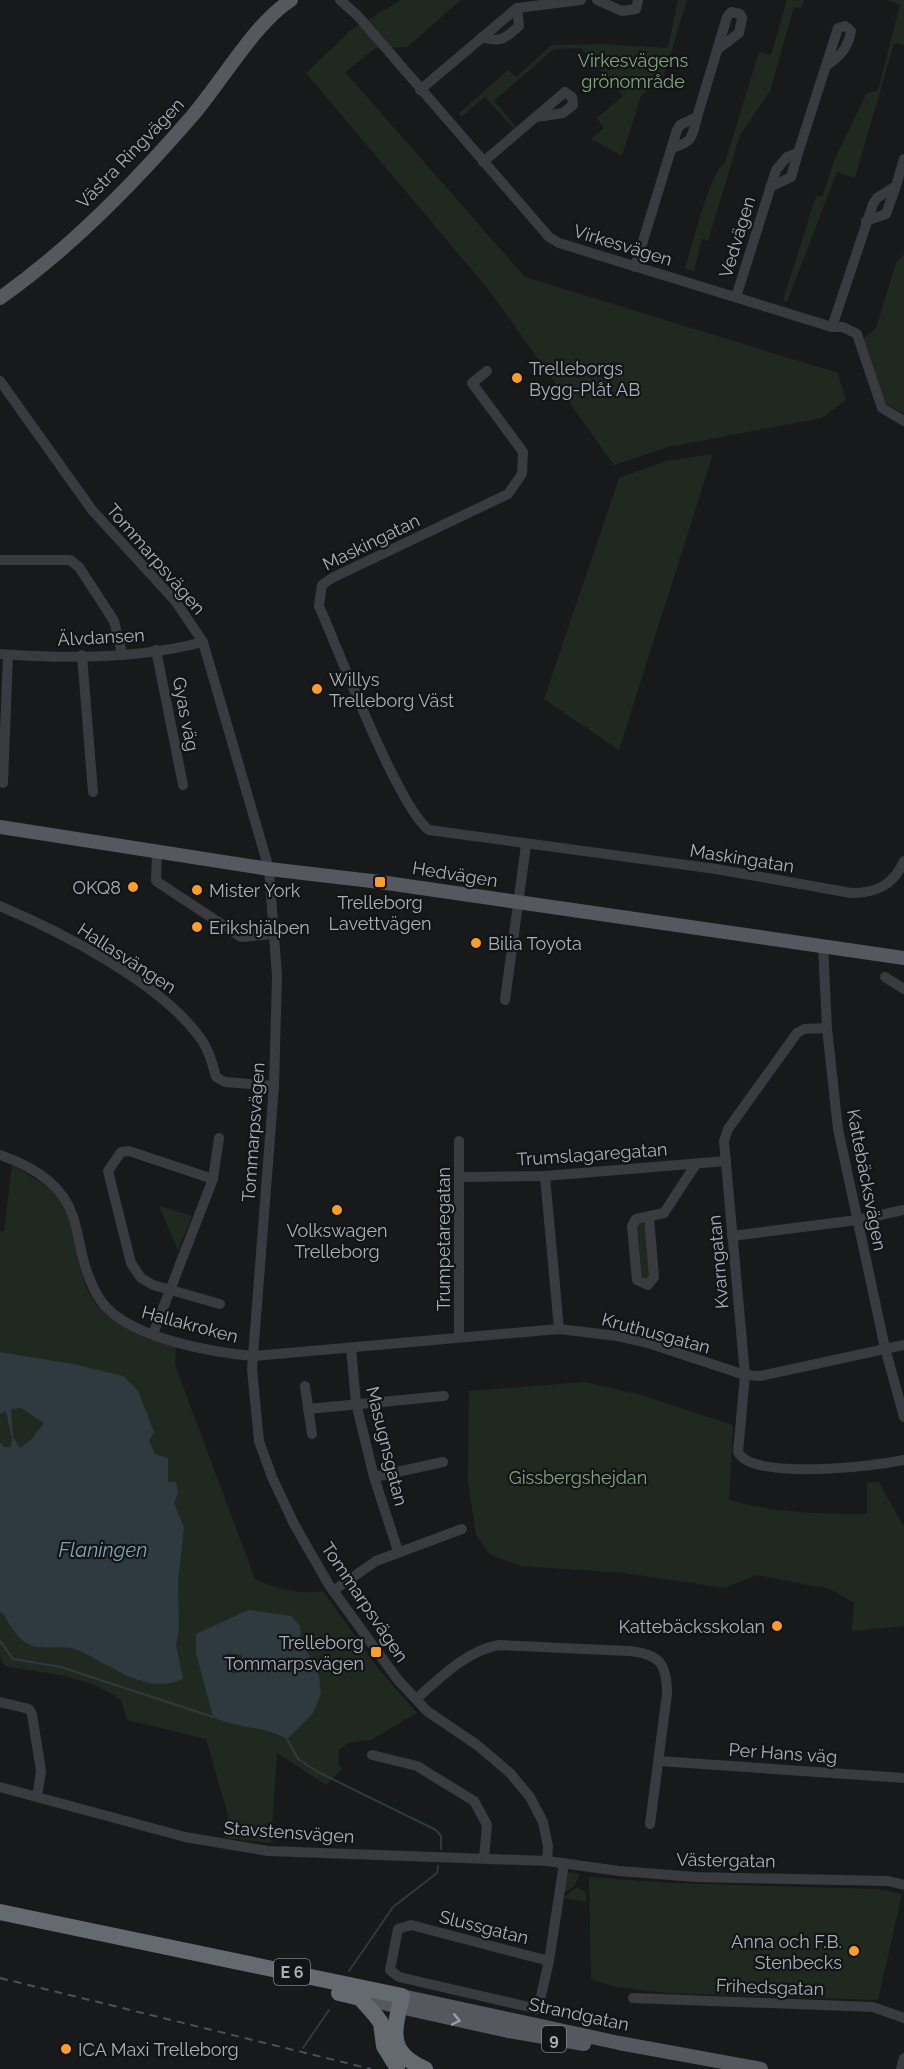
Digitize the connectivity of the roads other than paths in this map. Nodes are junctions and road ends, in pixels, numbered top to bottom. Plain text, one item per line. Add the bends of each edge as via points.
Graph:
1 (278, 0) edge
2 (291, 0) edge
3 (340, 0) edge
4 (581, 0) edge
5 (597, 0) edge
6 (638, 0) edge
7 (517, 8) junction
8 (270, 17) junction
9 (482, 37) junction
10 (718, 49) dead end
11 (826, 66) dead end
12 (420, 90) junction
13 (537, 117) dead end
14 (697, 117) junction
15 (672, 148) junction
16 (798, 153) junction
17 (904, 159) edge
18 (483, 162) junction
19 (896, 186) junction
20 (770, 187) junction
21 (866, 221) junction
22 (635, 267) junction
23 (736, 297) junction
24 (0, 298) edge
25 (832, 327) junction
26 (487, 371) dead end
27 (0, 381) edge
28 (904, 421) edge
29 (0, 560) edge
30 (203, 642) junction
31 (156, 650) junction
32 (122, 653) junction
33 (4, 654) edge
34 (82, 655) junction
35 (3, 783) dead end
36 (183, 785) dead end
37 (93, 792) dead end
38 (0, 827) edge
39 (526, 845) junction
40 (157, 852) junction
41 (904, 861) edge
42 (269, 869) junction
43 (519, 902) junction
44 (0, 906) edge
45 (274, 934) junction
46 (823, 946) junction
47 (904, 958) edge
48 (885, 977) dead end
49 (904, 989) edge
50 (505, 1000) dead end
51 (827, 1028) junction
52 (274, 1086) junction
53 (219, 1138) dead end
54 (459, 1141) dead end
55 (0, 1155) edge
56 (726, 1161) junction
57 (696, 1164) junction
58 (545, 1176) junction
59 (460, 1177) junction
60 (213, 1179) junction
61 (904, 1210) edge
62 (649, 1217) junction
63 (857, 1220) junction
64 (732, 1236) junction
65 (168, 1291) junction
66 (220, 1304) dead end
67 (559, 1329) junction
68 (153, 1334) junction
69 (459, 1336) junction
70 (904, 1345) edge
71 (351, 1348) junction
72 (885, 1348) junction
73 (253, 1356) junction
74 (745, 1375) junction
75 (305, 1386) dead end
76 (444, 1396) dead end
77 (356, 1403) junction
78 (308, 1409) junction
79 (904, 1417) edge
80 (312, 1434) dead end
81 (904, 1460) edge
82 (443, 1462) dead end
83 (374, 1477) junction
84 (462, 1529) dead end
85 (398, 1551) junction
86 (333, 1592) junction
87 (416, 1699) junction
88 (0, 1702) edge
89 (372, 1755) dead end
90 (659, 1761) junction
91 (904, 1778) edge
92 (0, 1787) edge
93 (37, 1797) junction
94 (650, 1824) dead end
95 (484, 1858) junction
96 (547, 1861) junction
97 (564, 1863) junction
98 (904, 1885) edge
99 (0, 1912) edge
100 (193, 1954) junction
101 (549, 1961) junction
102 (360, 1998) junction
103 (633, 1998) dead end
104 (394, 2000) junction
105 (904, 2018) edge
106 (382, 2032) junction
107 (904, 2058) edge
108 (394, 2067) edge
109 (425, 2069) edge
110 (710, 2069) edge
111 (761, 2069) edge
112 (901, 2069) edge

1 - 8 main road, Västra Ringvägen
2 - 8 main road, Västra Ringvägen
3 - 12 street, Virkesvägen
4 - 7 street
5 - 6 street via 622,11 636,9
7 - 9 street
7 - 9 street via 519,26 504,39
8 - 24 main road, Västra Ringvägen via 194,114 135,179 57,254
9 - 12 street
10 - 14 street
11 - 16 street, Vedvägen
12 - 18 street, Virkesvägen
13 - 18 street
14 - 15 street via 680,125
14 - 15 street via 687,143
15 - 22 street
16 - 20 street, Vedvägen via 779,164
16 - 20 street, Vedvägen via 791,177
17 - 19 street
18 - 22 street, Virkesvägen via 549,237
19 - 21 street via 876,198
19 - 21 street via 886,214
20 - 23 street, Vedvägen
21 - 25 street
22 - 23 street, Virkesvägen
23 - 25 street, Virkesvägen
25 - 28 street, Virkesvägen via 843,327 856,334 882,408
26 - 39 street, Maskingatan via 472,383 523,452 522,474 508,494 332,578 322,585 319,606 392,772 420,823 429,830
27 - 30 street, Tommarpsvägen via 92,510 176,602
29 - 32 street via 70,560 79,567 114,621
30 - 31 street, Älvdansen
30 - 42 street, Tommarpsvägen
31 - 32 street, Älvdansen
31 - 36 street, Gyas väg
32 - 34 street, Älvdansen
33 - 34 street, Älvdansen
33 - 35 street
34 - 37 street
38 - 40 main road, Hedvägen
39 - 41 street, Maskingatan via 716,869 851,893 881,888 895,878
39 - 43 street
40 - 42 main road, Hedvägen
40 - 45 street via 156,881 241,936
42 - 43 main road, Hedvägen
42 - 45 street, Tommarpsvägen
43 - 46 main road, Hedvägen
43 - 50 street
44 - 52 street, Hallasvängen via 76,944 173,1007 200,1037 216,1077 225,1082
45 - 52 street, Tommarpsvägen
46 - 47 main road, Hedvägen
46 - 51 street, Kattebäcksvägen
48 - 49 street
51 - 56 street, Kvarngatan via 797,1033 725,1135
51 - 63 street, Kattebäcksvägen via 837,1129
52 - 73 street, Tommarpsvägen
53 - 60 street
54 - 59 street, Trumpetaregatan
55 - 68 street, Hallakroken via 34,1171 63,1196 73,1214 93,1289 116,1317
56 - 57 street, Trumslagaregatan
56 - 64 street, Kvarngatan
57 - 58 street, Trumslagaregatan
57 - 62 street via 664,1213
58 - 59 street, Trumslagaregatan
58 - 67 street
59 - 69 street, Trumpetaregatan
60 - 65 street
60 - 65 street via 129,1151 121,1152 108,1171 131,1263 141,1278
61 - 63 street
62 - 62 street via 636,1219 632,1226 637,1280 648,1285 654,1277
63 - 64 street
63 - 72 street, Kattebäcksvägen
64 - 74 street, Kvarngatan
65 - 66 street
65 - 68 street
67 - 69 street, Kruthusgatan
67 - 74 street, Kruthusgatan via 651,1344
68 - 73 street, Hallakroken
69 - 71 street, Kruthusgatan
70 - 72 street, Kruthusgatan
71 - 73 street, Kruthusgatan
71 - 77 street, Masugnsgatan
72 - 74 street, Kruthusgatan via 760,1376
72 - 79 street, Kattebäcksvägen
73 - 86 street, Tommarpsvägen via 259,1441 294,1524
74 - 81 street, Kvarngatan via 738,1452 741,1458 814,1470 870,1467
75 - 78 street
76 - 77 street
77 - 78 street
77 - 83 street, Masugnsgatan
78 - 80 street
82 - 83 street
83 - 85 street, Masugnsgatan
84 - 85 street
85 - 86 street via 376,1561
86 - 87 street, Tommarpsvägen
87 - 90 street via 449,1670 483,1648 499,1645 650,1655 662,1663 667,1677
87 - 96 street, Tommarpsvägen via 502,1766 530,1797 543,1822
88 - 93 street via 29,1709 32,1714 41,1771
89 - 95 street via 417,1766 474,1801 487,1825
90 - 91 street, Per Hans väg
90 - 94 street
92 - 93 street, Stavstensvägen
93 - 95 street, Stavstensvägen via 224,1845 268,1851
95 - 96 street, Stavstensvägen
96 - 97 street, Västergatan
97 - 98 street, Västergatan via 696,1877 888,1881
97 - 101 street
99 - 100 highway, E 6
100 - 102 highway, E 6
100 - 104 highway, E 6
101 - 101 street, Slussgatan via 411,1925 398,1929 390,1970 399,1977 538,2009
102 - 104 main road, E 6
102 - 106 highway
103 - 105 street, Frihedsgatan via 873,2007
104 - 106 main road
104 - 108 highway
104 -> 110 main road, Strandgatan / 9
104 - 111 main road, Strandgatan / 9
106 - 108 highway
107 - 112 street
108 - 109 highway

